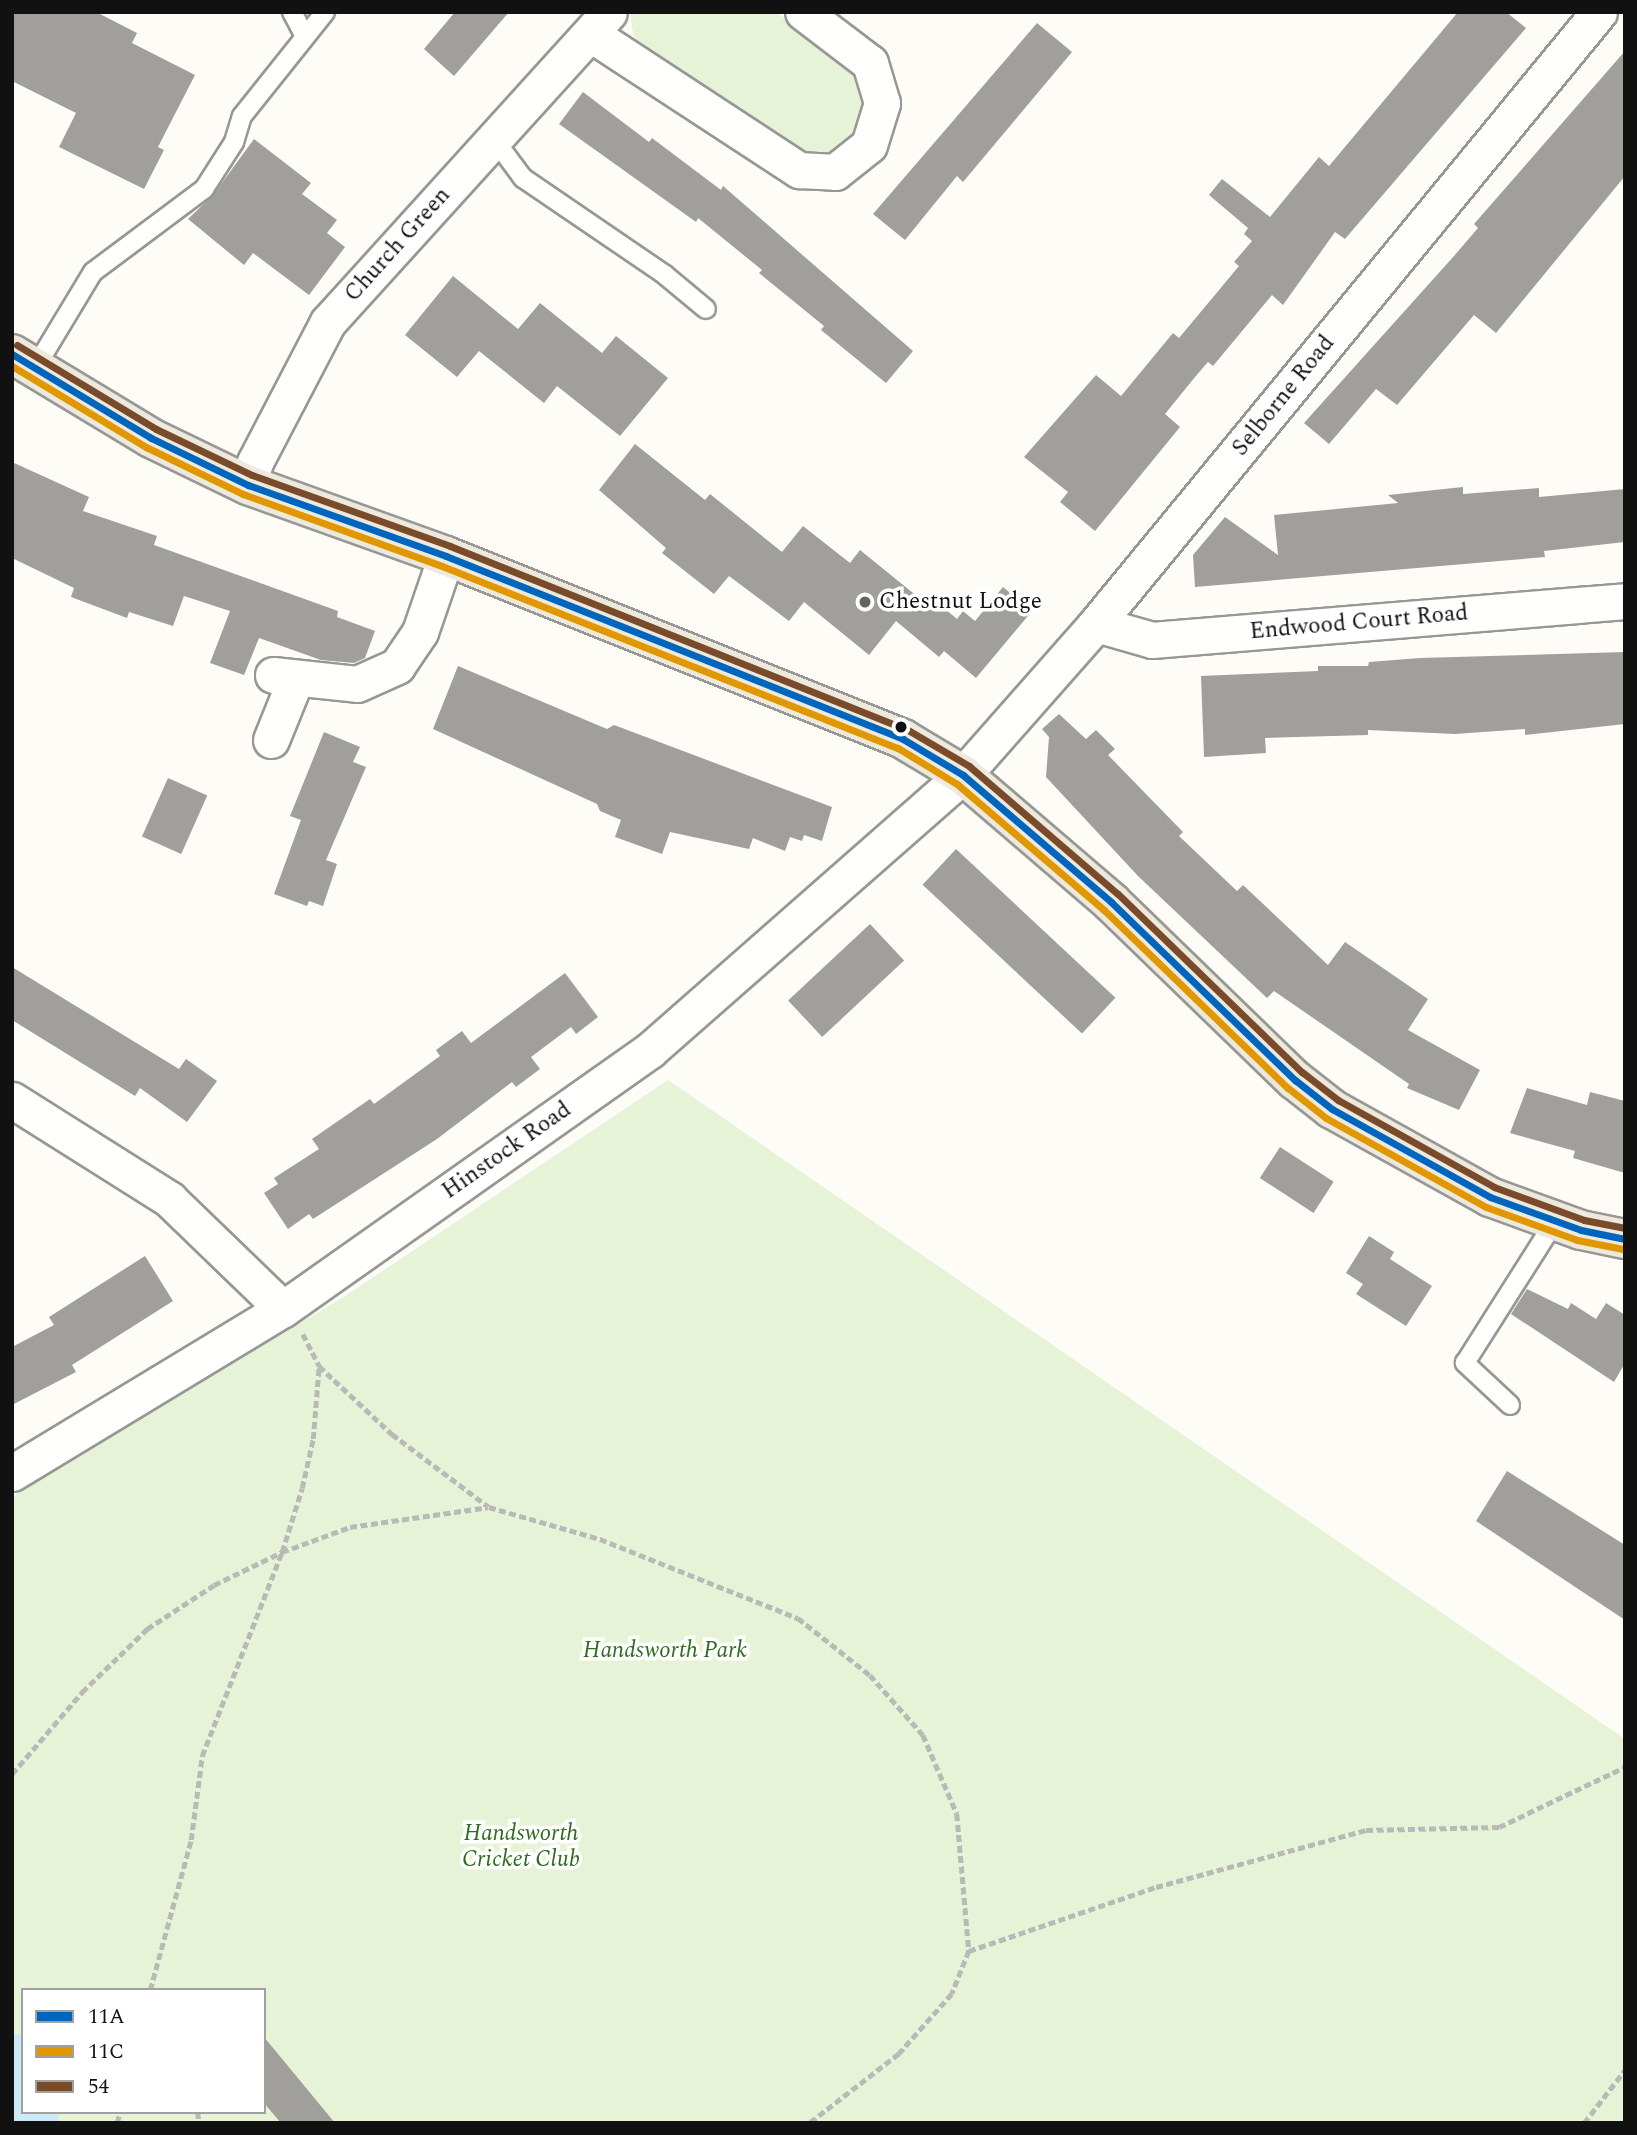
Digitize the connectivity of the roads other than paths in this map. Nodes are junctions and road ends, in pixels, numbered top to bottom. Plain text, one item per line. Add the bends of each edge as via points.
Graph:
1 (292, 12) edge
2 (325, 12) edge
3 (803, 12) edge
4 (1599, 12) edge
5 (600, 23) edge
6 (305, 36) junction
7 (495, 139) junction
8 (706, 309) dead end
9 (24, 361) edge
10 (248, 485) junction
11 (446, 556) junction
12 (1625, 601) edge
13 (1096, 624) junction
14 (271, 740) dead end
15 (963, 775) junction
16 (12, 1100) edge
17 (1555, 1221) junction
18 (1625, 1239) edge
19 (283, 1309) junction
20 (1510, 1405) dead end
21 (12, 1473) edge

1 - 6 lane
2 - 6 lane
3 - 5 street, Church Green via 870,63 882,103 869,145 835,172 799,170
4 - 13 street, Selborne Road
5 - 7 street, Church Green
6 - 9 lane via 242,116 234,142 204,189 93,272
7 - 8 lane via 523,178 665,275
7 - 10 street, Church Green via 328,322
9 - 10 main road via 152,438
10 - 11 main road
11 - 14 street via 420,632 397,666 357,684 284,677
11 - 15 main road via 903,739
12 - 13 street, Endwood Court Road via 1152,640
13 - 15 street, Selborne Road
15 - 17 main road via 1111,902 1295,1080 1332,1109 1490,1197
15 - 19 street, Hinstock Road via 650,1050
16 - 19 street via 169,1199
17 - 18 main road
17 - 20 lane via 1465,1363
19 - 21 street, Hinstock Road

